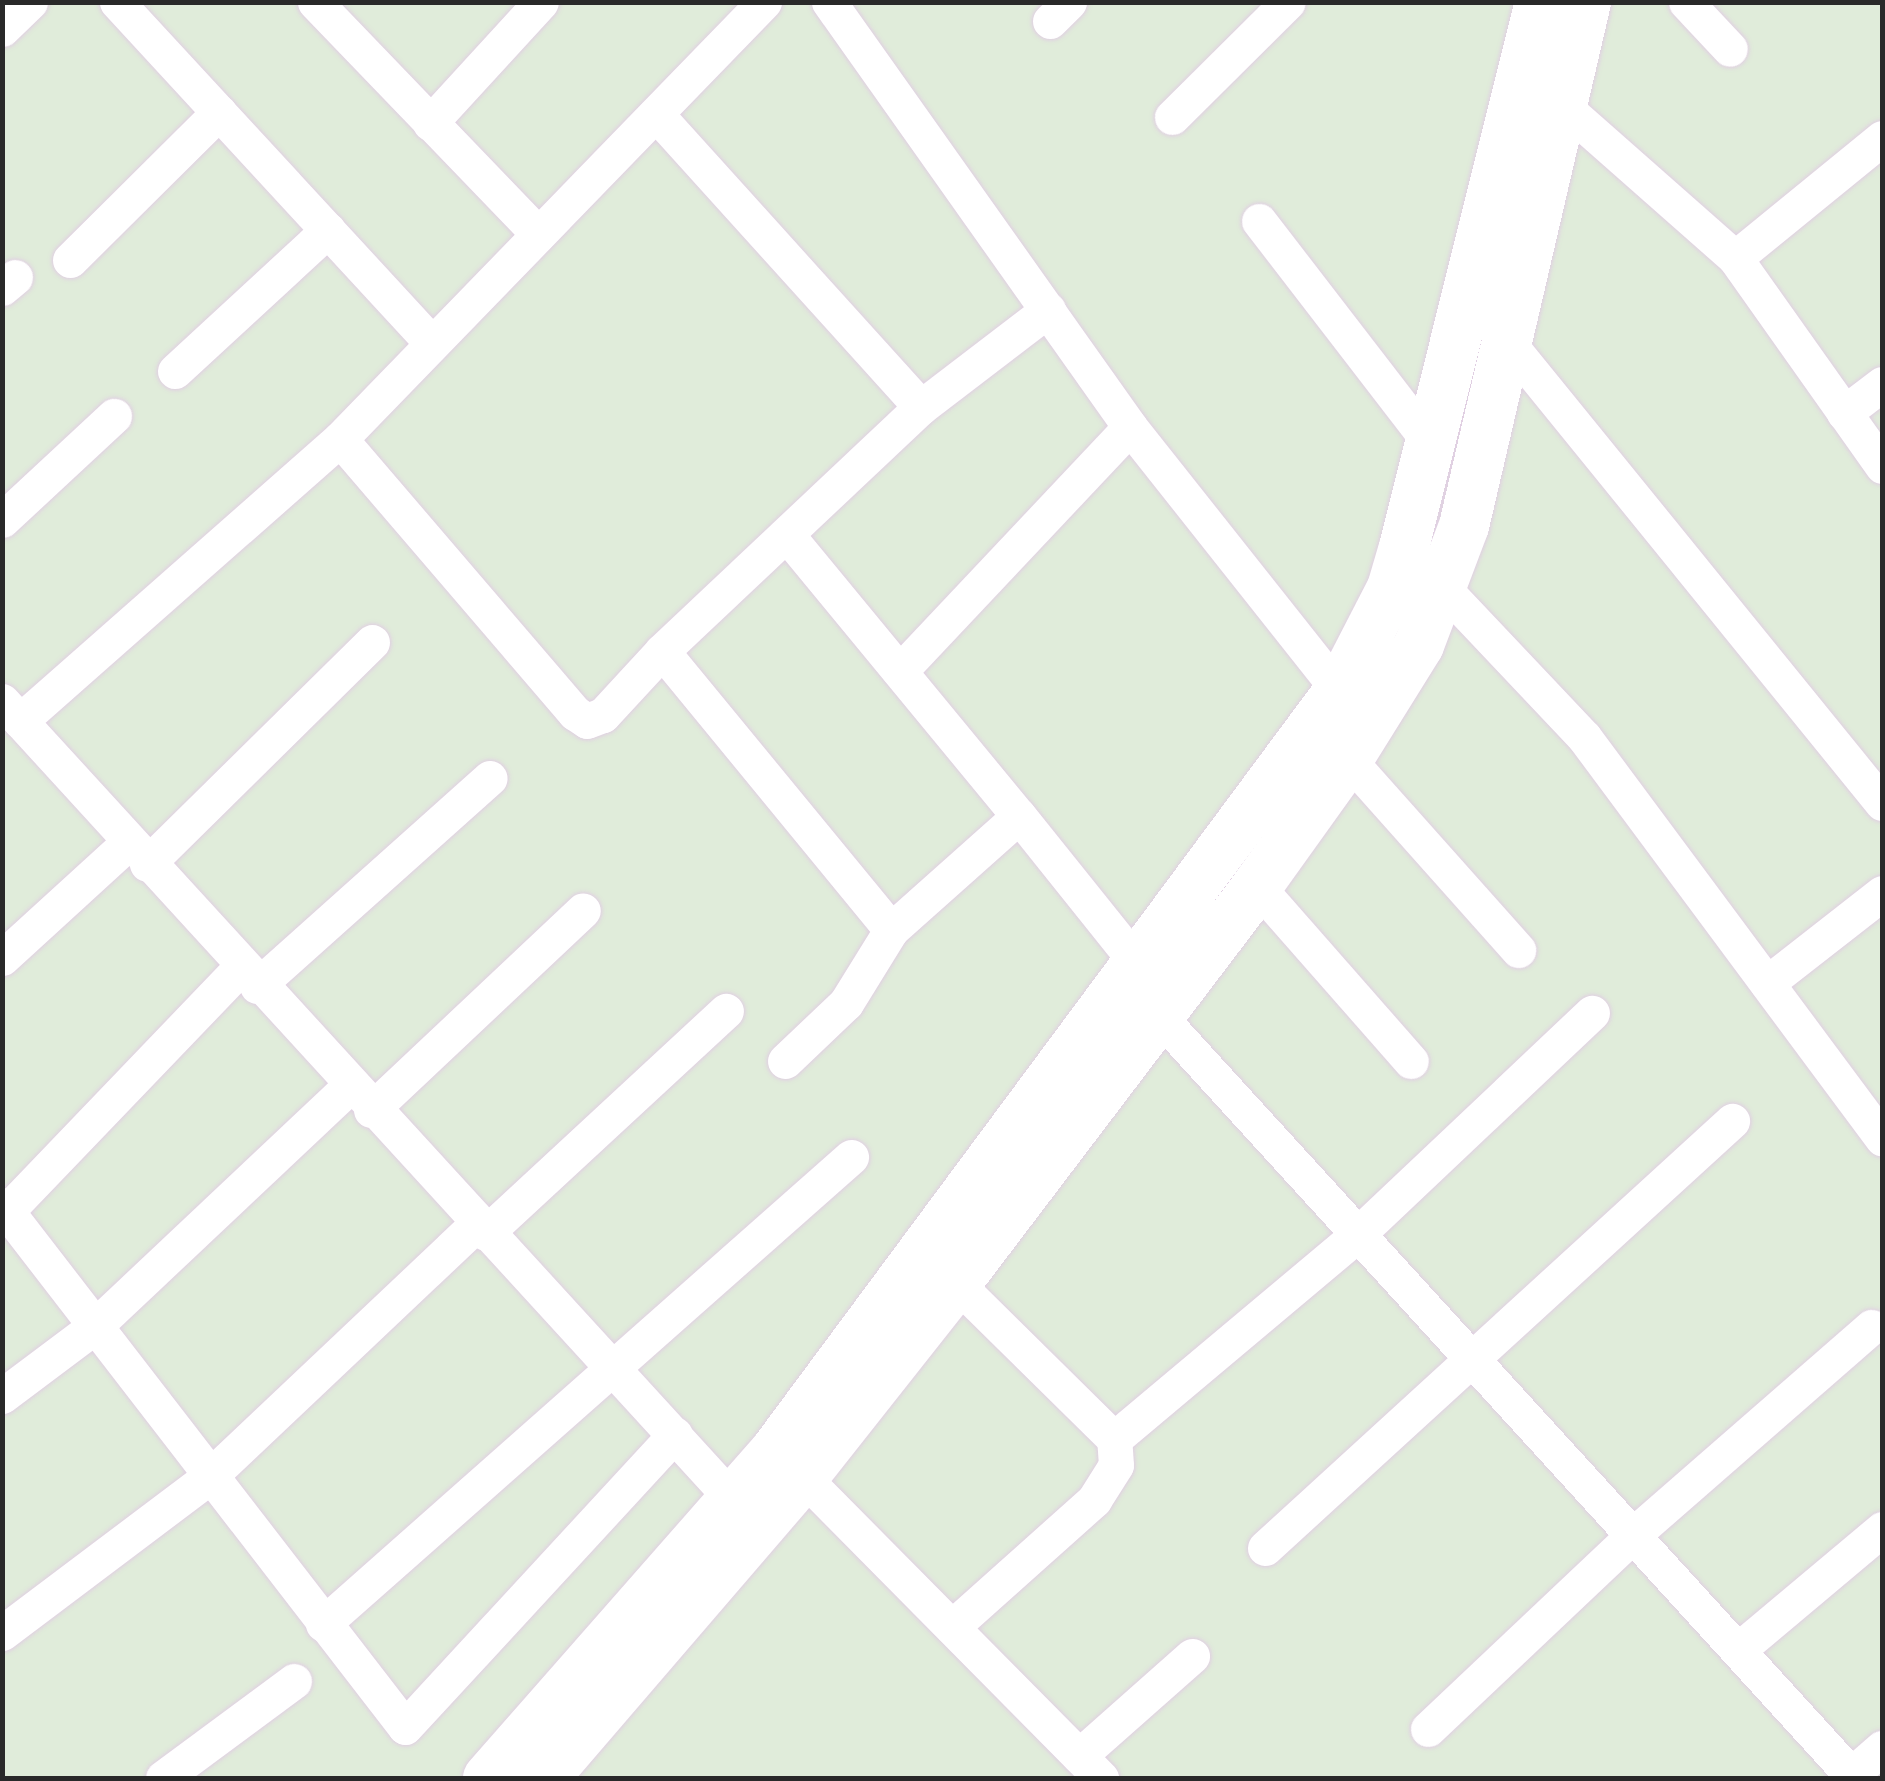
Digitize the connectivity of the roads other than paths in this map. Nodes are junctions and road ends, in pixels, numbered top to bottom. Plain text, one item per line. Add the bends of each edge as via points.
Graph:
1 (30, 2) edge
2 (117, 2) edge
3 (541, 2) edge
4 (764, 2) edge
5 (829, 2) edge
6 (1288, 2) edge
7 (1540, 2) edge
8 (1586, 2) edge
9 (1686, 2) edge
10 (320, 4) edge
11 (2, 29) edge
12 (1730, 49) dead end
13 (1542, 88) junction
14 (219, 112) junction
15 (656, 114) junction
16 (1172, 116) dead end
17 (430, 123) junction
18 (1882, 138) edge
19 (1259, 222) dead end
20 (328, 230) junction
21 (538, 234) junction
22 (1734, 258) junction
23 (70, 260) dead end
24 (1048, 310) junction
25 (432, 343) junction
26 (1510, 346) junction
27 (174, 371) dead end
28 (1882, 384) edge
29 (921, 407) junction
30 (1844, 413) junction
31 (114, 416) dead end
32 (1130, 427) junction
33 (340, 439) junction
34 (1430, 442) junction
35 (1882, 466) edge
36 (2, 520) edge
37 (787, 535) junction
38 (1444, 589) junction
39 (372, 642) dead end
40 (662, 650) junction
41 (900, 672) junction
42 (1339, 691) junction
43 (11, 711) edge
44 (1348, 759) junction
45 (490, 778) dead end
46 (1882, 803) edge
47 (1019, 816) junction
48 (138, 854) junction
49 (1257, 886) junction
50 (1882, 893) edge
51 (583, 910) dead end
52 (891, 930) junction
53 (1518, 950) dead end
54 (2, 958) edge
55 (1139, 966) junction
56 (249, 976) junction
57 (1767, 983) junction
58 (726, 1011) dead end
59 (1592, 1013) dead end
60 (1158, 1016) junction
61 (785, 1060) dead end
62 (1411, 1061) dead end
63 (360, 1098) junction
64 (1732, 1121) dead end
65 (1882, 1138) edge
66 (851, 1156) dead end
67 (5, 1208) edge
68 (482, 1228) junction
69 (1358, 1234) junction
70 (956, 1283) junction
71 (94, 1327) junction
72 (1871, 1328) dead end
73 (1473, 1358) junction
74 (615, 1370) junction
75 (2, 1396) edge
76 (675, 1434) junction
77 (1114, 1439) junction
78 (803, 1477) junction
79 (208, 1478) junction
80 (735, 1502) junction
81 (1882, 1530) edge
82 (1634, 1534) junction
83 (1265, 1548) dead end
84 (323, 1624) junction
85 (952, 1628) junction
86 (2, 1634) edge
87 (1738, 1650) junction
88 (1192, 1656) dead end
89 (294, 1681) dead end
90 (1428, 1730) dead end
91 (1882, 1748) edge
92 (1090, 1767) edge
93 (1853, 1777) edge
94 (163, 1778) edge
95 (488, 1778) edge
96 (544, 1778) edge

1 - 11 street
2 - 14 street
3 - 17 street
4 - 15 street
5 - 24 street
6 - 16 street
7 - 13 street
8 - 13 street
9 - 12 street
10 - 17 street
13 - 22 street
13 - 26 street
13 - 34 street
14 - 20 street
14 - 23 street
15 - 21 street
15 - 29 street
17 - 21 street
18 - 22 street
19 - 34 street
20 - 25 street
20 - 27 street
21 - 25 street
22 - 30 street
24 - 29 street
24 - 32 street
25 - 33 street
26 - 38 street
26 - 46 street
28 - 30 street
29 - 37 street
30 - 35 street
31 - 36 street
32 - 41 street
32 - 42 street
33 - 40 street via 575,713 588,721 603,715
33 - 43 street
34 - 42 street via 1392,588
37 - 40 street
37 - 41 street
38 - 44 street via 1419,645
38 - 57 street via 1584,737
39 - 48 street
40 - 52 street
41 - 47 street
42 - 55 street
43 - 48 street
44 - 49 street
44 - 53 street
45 - 56 street
47 - 52 street
47 - 55 street
48 - 54 street
48 - 56 street
49 - 60 street
49 - 62 street
50 - 57 street
51 - 63 street
52 - 61 street via 846,1003
55 - 80 street
56 - 63 street
56 - 67 street
57 - 65 street
58 - 68 street
59 - 69 street
60 - 69 street
60 - 70 street
63 - 68 street
63 - 71 street
64 - 73 street
66 - 74 street
67 - 71 street
68 - 74 street
68 - 79 street
69 - 73 street
69 - 77 street
70 - 77 street
70 - 78 street
71 - 75 street
71 - 79 street
72 - 82 street
73 - 82 street
73 - 83 street
74 - 76 street
74 - 84 street
76 - 80 street
76 - 84 street via 405,1728
77 - 85 street via 1116,1465 1094,1500
78 - 85 street
78 - 96 street
79 - 84 street
79 - 86 street
80 - 95 street
81 - 87 street
82 - 87 street
82 - 90 street
85 - 92 street
87 - 93 street
88 - 92 street
89 - 94 street
91 - 93 street

